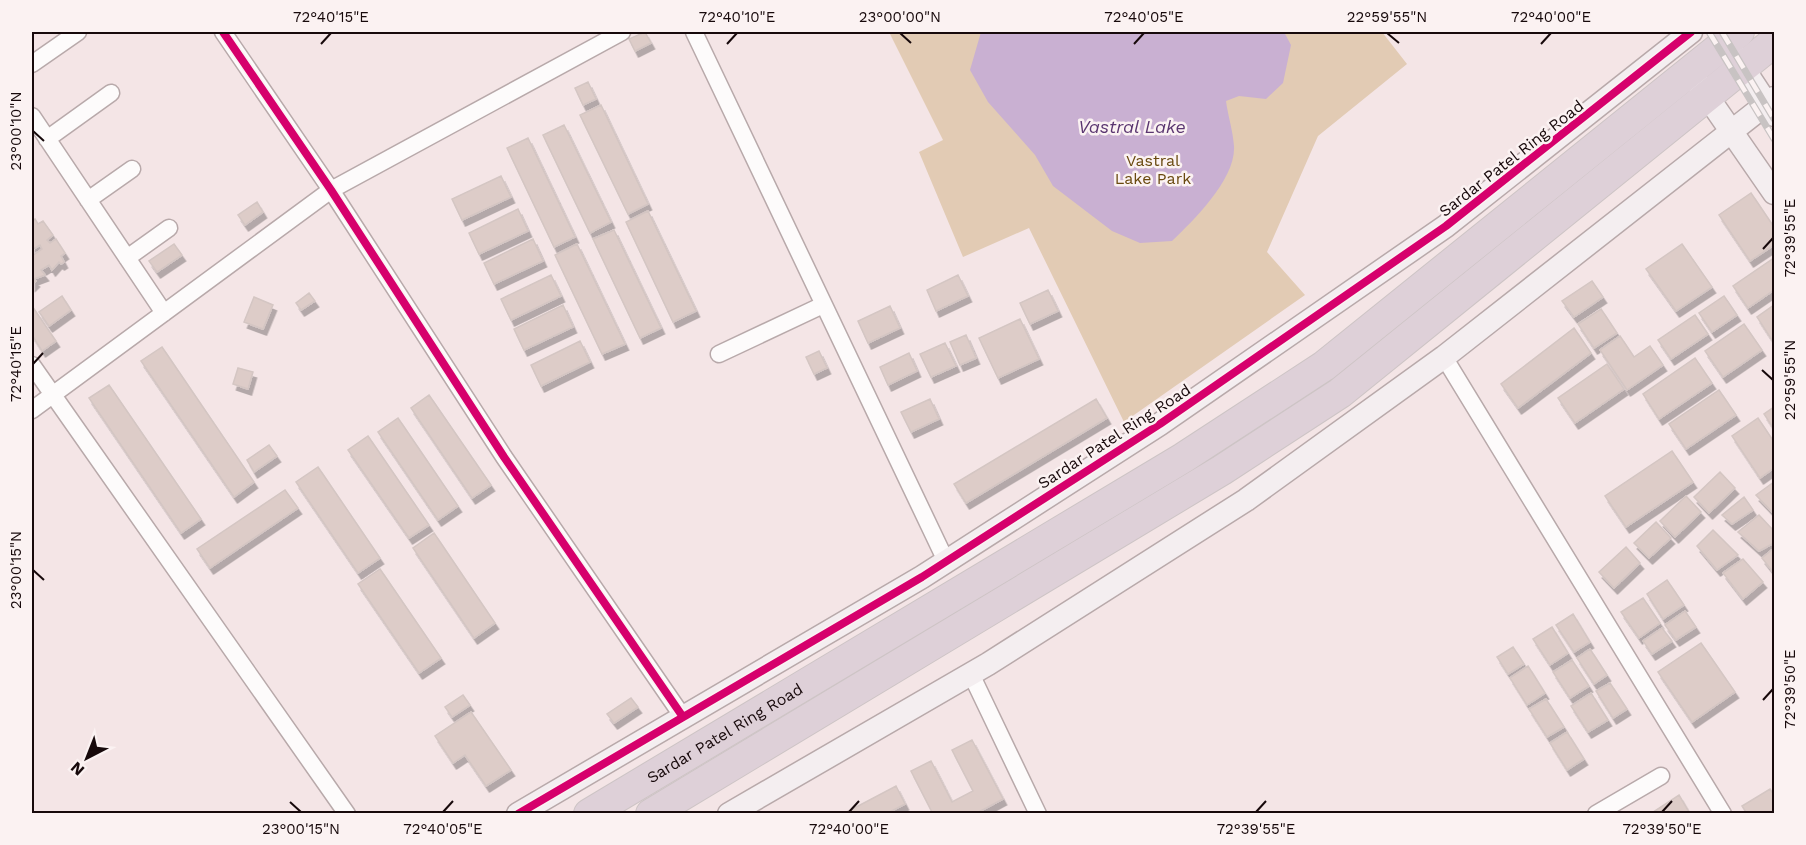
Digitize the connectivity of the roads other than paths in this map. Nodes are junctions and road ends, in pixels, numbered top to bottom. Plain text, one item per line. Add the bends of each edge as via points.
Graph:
1 (78, 32) edge
2 (222, 32) edge
3 (622, 32) edge
4 (694, 32) edge
5 (1728, 35) edge
6 (1774, 42) edge
7 (1683, 45) edge
8 (32, 64) edge
9 (1744, 68) junction
10 (111, 93) dead end
11 (1709, 98) junction
12 (1772, 106) edge
13 (32, 116) edge
14 (1732, 131) junction
15 (47, 139) junction
16 (132, 169) dead end
17 (331, 190) junction
18 (1774, 193) edge
19 (88, 200) junction
20 (169, 228) dead end
21 (127, 258) junction
22 (823, 305) junction
23 (164, 313) junction
24 (719, 354) dead end
25 (1444, 357) junction
26 (32, 365) edge
27 (52, 395) junction
28 (32, 410) edge
29 (946, 561) junction
30 (971, 674) junction
31 (683, 717) junction
32 (1661, 776) dead end
33 (735, 812) edge
34 (347, 813) edge
35 (518, 813) edge
36 (589, 813) edge
37 (651, 813) edge
38 (1038, 813) edge
39 (1596, 813) edge
40 (1723, 813) edge

1 - 8 street
2 - 17 street
3 - 17 street
4 - 22 street
5 - 7 highway, Sardar Patel Ring Road
5 - 9 street
6 - 9 highway, Sardar Patel Ring Road
7 - 11 street
7 - 29 street, Sardar Patel Ring Road via 1446,226 1160,424
7 - 36 highway, Sardar Patel Ring Road via 1324,366 1183,458
9 - 11 highway, Sardar Patel Ring Road
9 - 12 street
10 - 15 street
11 - 14 street
11 - 37 highway, Sardar Patel Ring Road via 1340,393 1222,470
12 - 14 street
13 - 15 street
14 - 18 street
14 - 25 street
15 - 19 street
16 - 19 street
17 - 23 street
17 - 31 street via 504,457
19 - 21 street
20 - 21 street
21 - 23 street
22 - 24 street
22 - 29 street
23 - 27 street
25 - 30 street via 1246,500
25 - 40 street
26 - 27 street
27 - 28 street
27 - 34 street
29 - 31 street, Sardar Patel Ring Road
30 - 33 street
30 - 38 street
31 - 35 street, Sardar Patel Ring Road
32 - 39 street

